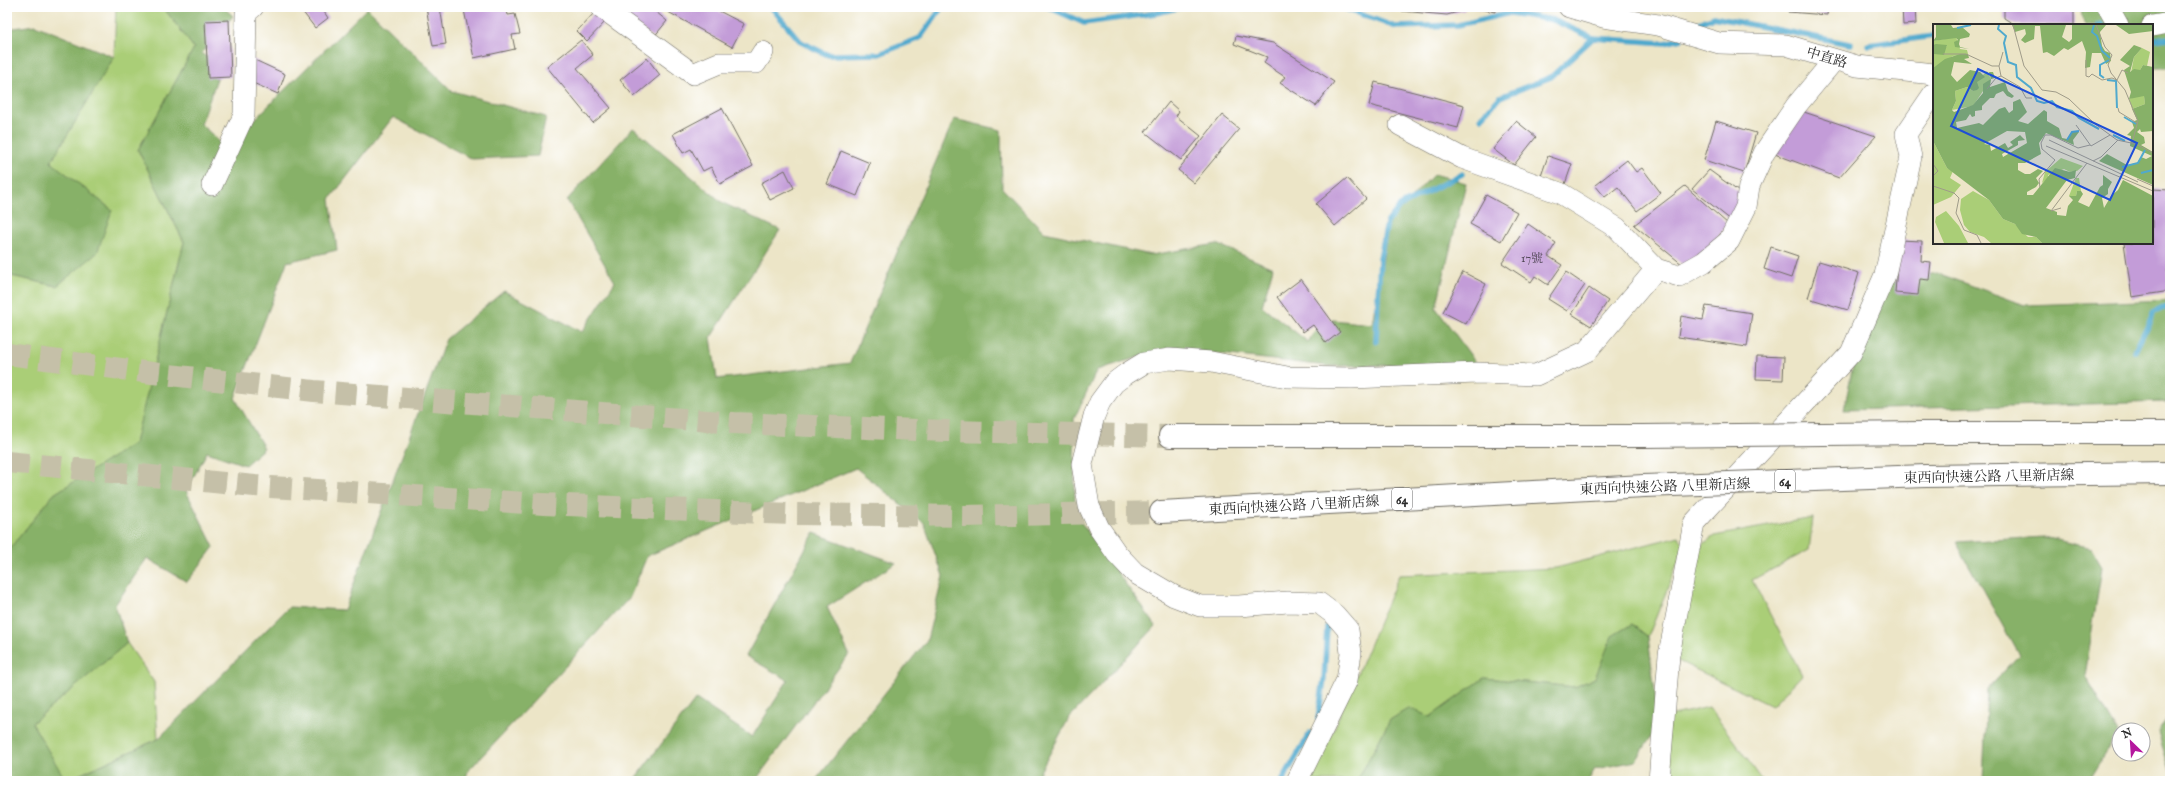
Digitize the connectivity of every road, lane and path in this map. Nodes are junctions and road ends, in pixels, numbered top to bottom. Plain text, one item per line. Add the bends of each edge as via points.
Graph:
1 (253, 7) edge
2 (601, 7) edge
3 (1569, 7) edge
4 (2108, 7) edge
5 (2170, 23) edge
6 (2117, 24) edge
7 (2153, 26) edge
8 (763, 52) dead end
9 (1834, 60) junction
10 (1933, 74) edge
11 (1933, 94) edge
12 (1400, 125) dead end
13 (212, 185) dead end
14 (1656, 269) junction
15 (2170, 417) edge
16 (2083, 433) junction
17 (2170, 433) edge
18 (1170, 436) tunnel mouth
19 (2170, 475) edge
20 (1161, 512) tunnel mouth
21 (1296, 781) edge
22 (1659, 781) edge

1 - 13 street via 246,13 244,115
2 - 8 street via 693,74 719,63 756,63
3 - 9 street, 中直路 via 1603,18 1658,25 1719,43 1786,45
4 - 6 street
5 - 7 street
9 - 10 street, 中直路 via 1857,66
9 - 14 street via 1796,106 1764,153 1749,186 1746,207 1730,241 1704,262 1679,276
11 - 22 street via 1906,134 1911,157 1885,275 1851,353 1694,524 1669,655
12 - 14 street via 1462,158 1560,193 1617,228
14 - 21 street via 1587,351 1536,375 1477,373 1352,378 1287,377 1211,362 1170,359 1144,363 1126,374 1114,383 1100,402 1082,464 1090,506 1099,528 1117,554 1135,573 1174,596 1200,606 1319,603 1335,615 1348,630 1351,653 1347,680
15 - 16 highway
16 - 17 highway
16 - 18 highway, bridge
19 - 20 highway, 東西向快速公路 八里新店線 / 64, bridge via 1926,476 1644,486

